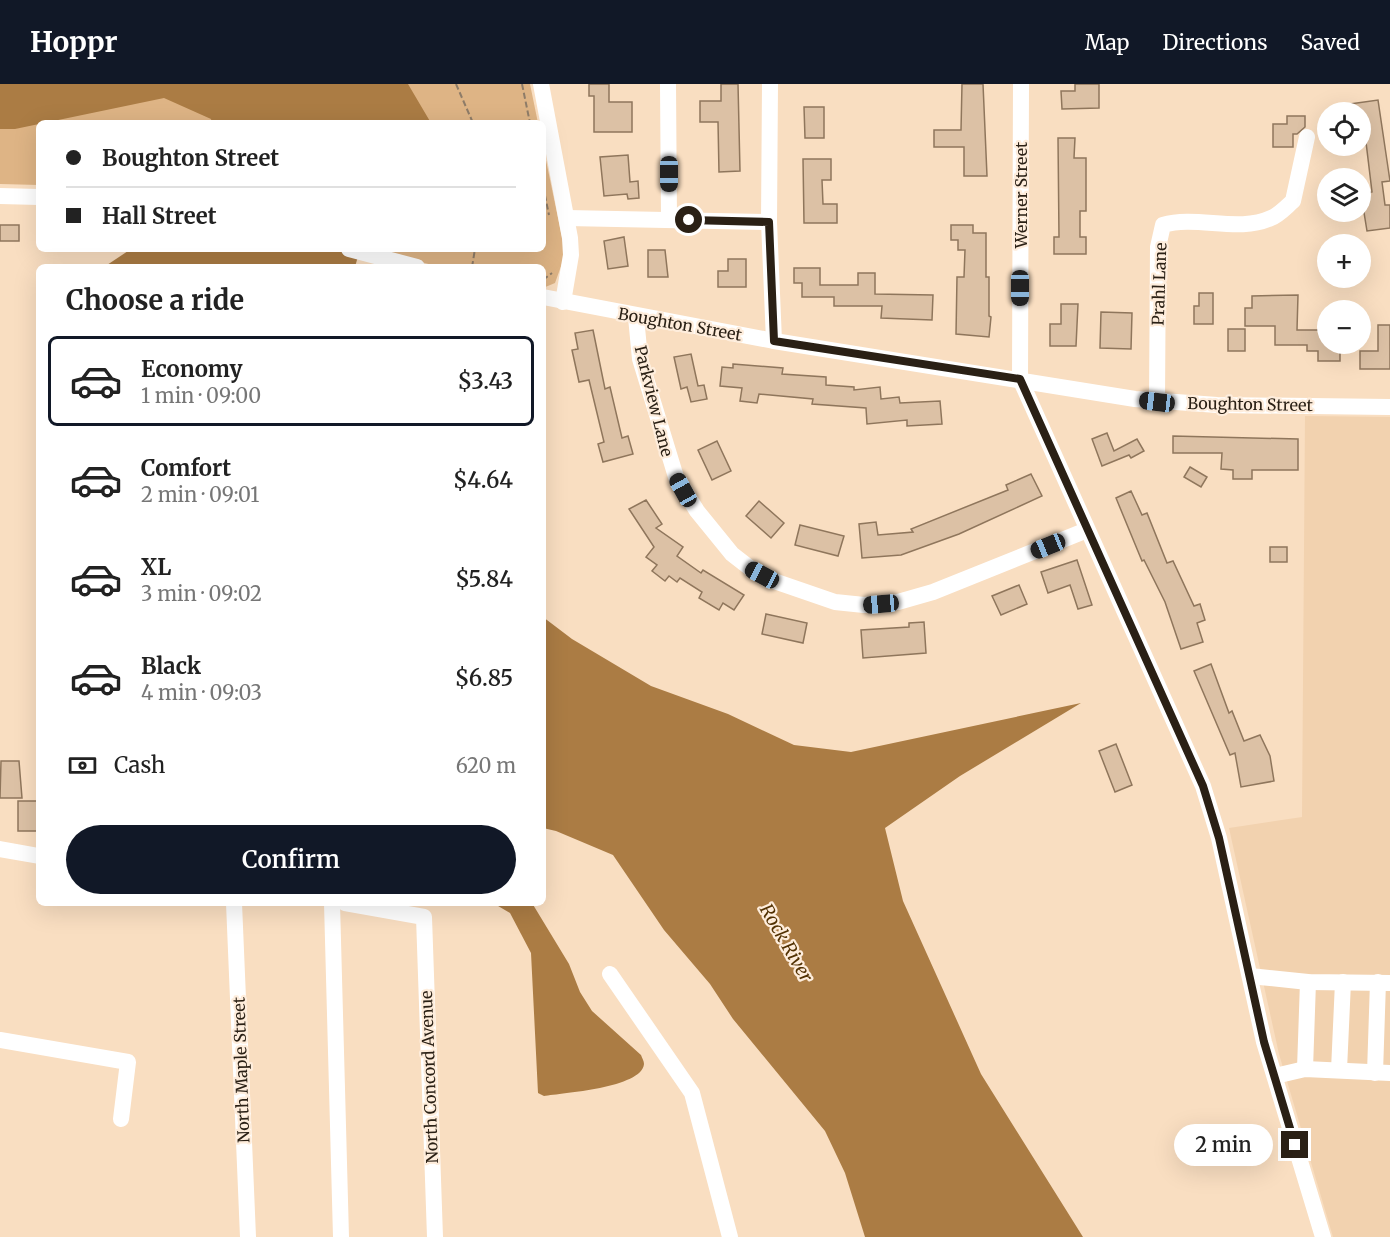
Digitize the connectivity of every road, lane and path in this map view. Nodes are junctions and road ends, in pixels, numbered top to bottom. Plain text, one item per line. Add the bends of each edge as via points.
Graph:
1 (456, 84) edge
2 (522, 84) edge
3 (541, 84) edge
4 (668, 84) edge
5 (770, 84) edge
6 (1021, 84) edge
7 (472, 120) edge
8 (529, 120) edge
9 (1308, 137) dead end
10 (0, 196) edge
11 (36, 197) edge
12 (546, 201) edge
13 (567, 218) junction
14 (669, 219) junction
15 (550, 220) dead end
16 (769, 222) junction
17 (360, 252) edge
18 (406, 264) edge
19 (553, 272) dead end
20 (546, 279) edge
21 (546, 298) edge
22 (564, 302) junction
23 (636, 317) junction
24 (774, 341) junction
25 (1020, 379) junction
26 (1157, 402) junction
27 (1390, 407) edge
28 (1087, 530) junction
29 (0, 849) edge
30 (36, 855) edge
31 (234, 906) edge
32 (332, 906) edge
33 (362, 906) edge
34 (610, 974) dead end
35 (1250, 976) junction
36 (1308, 982) junction
37 (1343, 982) junction
38 (1384, 982) edge
39 (0, 1040) edge
40 (1305, 1069) junction
41 (1339, 1070) junction
42 (1383, 1073) edge
43 (1275, 1076) junction
44 (121, 1119) dead end
45 (248, 1237) edge
46 (341, 1237) edge
47 (435, 1237) edge
48 (730, 1237) edge
49 (1323, 1237) edge

1 - 7 path
2 - 8 path
3 - 13 street
4 - 14 street
5 - 16 street
6 - 25 street, Werner Street
9 - 26 street, Prahl Lane via 1293,201 1270,219 1231,225 1178,220 1163,225 1158,247
10 - 11 street
12 - 15 path
13 - 14 street
13 - 22 street via 572,255
14 - 16 street
16 - 24 street
17 - 18 street
19 - 20 path
21 - 22 street, Boughton Street
22 - 23 street, Boughton Street
23 - 24 street, Boughton Street
23 - 28 street, Parkview Lane via 640,359 676,477 732,554 774,581 836,602 898,602 933,592
24 - 25 street, Boughton Street
25 - 26 street, Boughton Street
25 - 28 street
26 - 27 street, Boughton Street
28 - 35 street via 1203,786 1219,838
29 - 30 street
31 - 45 street, North Maple Street
32 - 46 street
33 - 47 street, North Concord Avenue via 424,917
34 - 48 street via 692,1093
35 - 36 street
35 - 43 street
36 - 37 street
36 - 40 street
37 - 38 street
37 - 41 street
38 - 42 street
39 - 44 street via 128,1062
40 - 41 street
40 - 43 street
41 - 42 street
43 - 49 street

